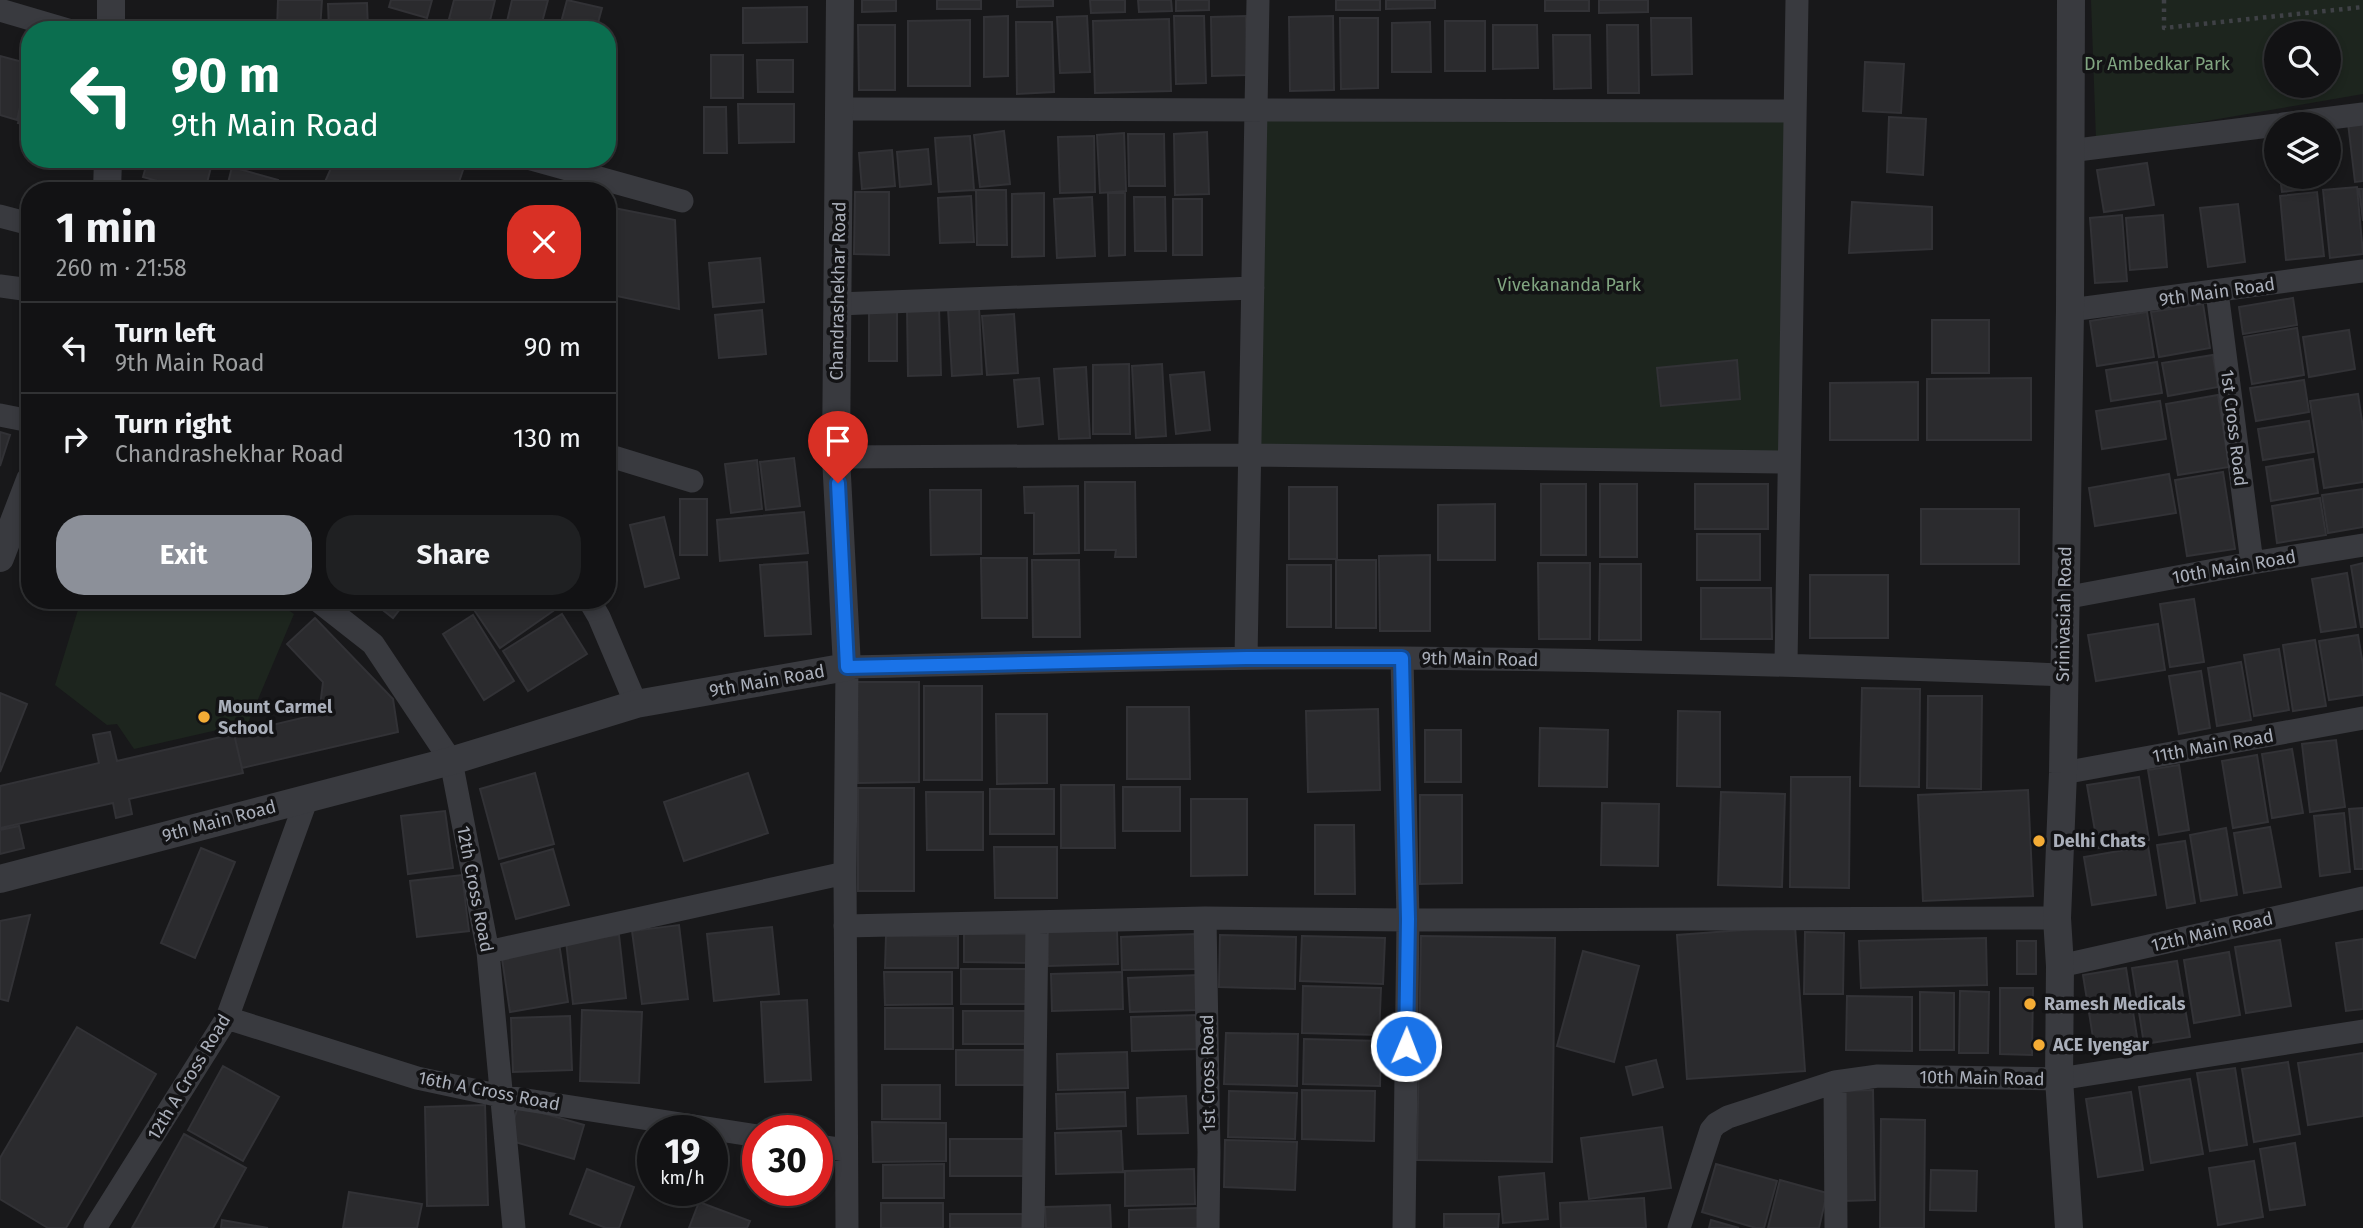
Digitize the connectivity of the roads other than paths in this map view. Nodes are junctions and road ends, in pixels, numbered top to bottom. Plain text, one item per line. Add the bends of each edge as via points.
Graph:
1 (111, 0) edge
2 (840, 0) edge
3 (1258, 0) edge
4 (1797, 0) edge
5 (2071, 0) edge
6 (0, 10) edge
7 (37, 21) edge
8 (111, 21) edge
9 (839, 109) junction
10 (1256, 109) junction
11 (1795, 111) junction
12 (2363, 114) edge
13 (2341, 117) edge
14 (2264, 127) edge
15 (2069, 151) junction
16 (563, 168) edge
17 (612, 182) edge
18 (616, 183) edge
19 (682, 201) dead end
20 (0, 216) edge
21 (21, 222) edge
22 (2363, 271) edge
23 (0, 286) edge
24 (1253, 288) junction
25 (21, 289) edge
26 (2217, 292) junction
27 (838, 304) junction
28 (2070, 310) junction
29 (0, 415) edge
30 (21, 419) edge
31 (1250, 454) junction
32 (836, 457) junction
33 (616, 458) edge
34 (1789, 462) junction
35 (692, 481) dead end
36 (21, 503) edge
37 (2363, 545) edge
38 (0, 558) edge
39 (2252, 563) junction
40 (2064, 598) junction
41 (328, 609) edge
42 (594, 609) edge
43 (1246, 658) junction
44 (1402, 658) junction
45 (1786, 664) junction
46 (847, 667) junction
47 (2063, 675) junction
48 (636, 704) junction
49 (2363, 718) edge
50 (451, 761) junction
51 (2063, 773) junction
52 (307, 798) junction
53 (845, 873) junction
54 (0, 879) edge
55 (2363, 898) edge
56 (1205, 918) junction
57 (2057, 918) junction
58 (1408, 919) junction
59 (1037, 922) junction
60 (845, 926) junction
61 (488, 952) junction
62 (2060, 966) junction
63 (227, 1018) junction
64 (2363, 1031) edge
65 (2059, 1079) junction
66 (1835, 1082) junction
67 (501, 1096) junction
68 (742, 1134) edge
69 (833, 1148) edge
70 (846, 1150) junction
71 (94, 1228) edge
72 (514, 1228) edge
73 (847, 1228) edge
74 (1033, 1228) edge
75 (1208, 1228) edge
76 (1404, 1228) edge
77 (1679, 1228) edge
78 (1836, 1228) edge
79 (2069, 1228) edge

1 - 8 street
2 - 9 street, Chandrashekhar Road
3 - 10 street
4 - 11 street
5 - 15 street, Srinivasiah Road
6 - 7 street
9 - 10 street
9 - 27 street, Chandrashekhar Road
10 - 11 street
10 - 24 street
11 - 34 street
12 - 13 street
14 - 15 street
15 - 28 street, Srinivasiah Road
16 - 17 street
18 - 19 street
20 - 21 street
22 - 26 street, 9th Main Road
23 - 25 street
24 - 27 street
24 - 31 street
26 - 28 street, 9th Main Road
26 - 39 street, 1st Cross Road
27 - 32 street, Chandrashekhar Road
28 - 40 street, Srinivasiah Road
29 - 30 street
31 - 32 street
31 - 34 street
31 - 43 street
32 - 46 street, Chandrashekhar Road
33 - 35 street
34 - 45 street
36 - 38 street
37 - 39 street, 10th Main Road
39 - 40 street, 10th Main Road
40 - 47 street, Srinivasiah Road
41 - 50 street, 12th Cross Road via 373,644
42 - 48 street
43 - 44 street, 9th Main Road
43 - 46 street, 9th Main Road
44 - 45 street, 9th Main Road
44 - 58 street
45 - 47 street, 9th Main Road
46 - 48 street, 9th Main Road
46 - 53 street
47 - 51 street, Srinivasiah Road
48 - 50 street, 9th Main Road
49 - 51 street, 11th Main Road
50 - 52 street, 9th Main Road
50 - 61 street, 12th Cross Road
51 - 57 street, Srinivasiah Road
52 - 54 street, 9th Main Road
52 - 63 street, 12th A Cross Road
53 - 60 street
53 - 61 street
55 - 62 street, 12th Main Road
56 - 58 street
56 - 59 street
56 - 75 street, 1st Cross Road
57 - 58 street
57 - 62 street, Srinivasiah Road
58 - 76 street
59 - 60 street
59 - 74 street
60 - 70 street
61 - 67 street, 12th Cross Road
62 - 65 street, Srinivasiah Road
63 - 67 street, 16th A Cross Road via 417,1078
63 - 71 street, 12th A Cross Road
64 - 65 street, 10th Main Road
65 - 66 street, 10th Main Road via 1878,1076
65 - 79 street, Srinivasiah Road
66 - 77 street, 10th Main Road via 1716,1124
66 - 78 street
67 - 68 street, 16th A Cross Road
67 - 72 street, 12th Cross Road
69 - 70 street
70 - 73 street

